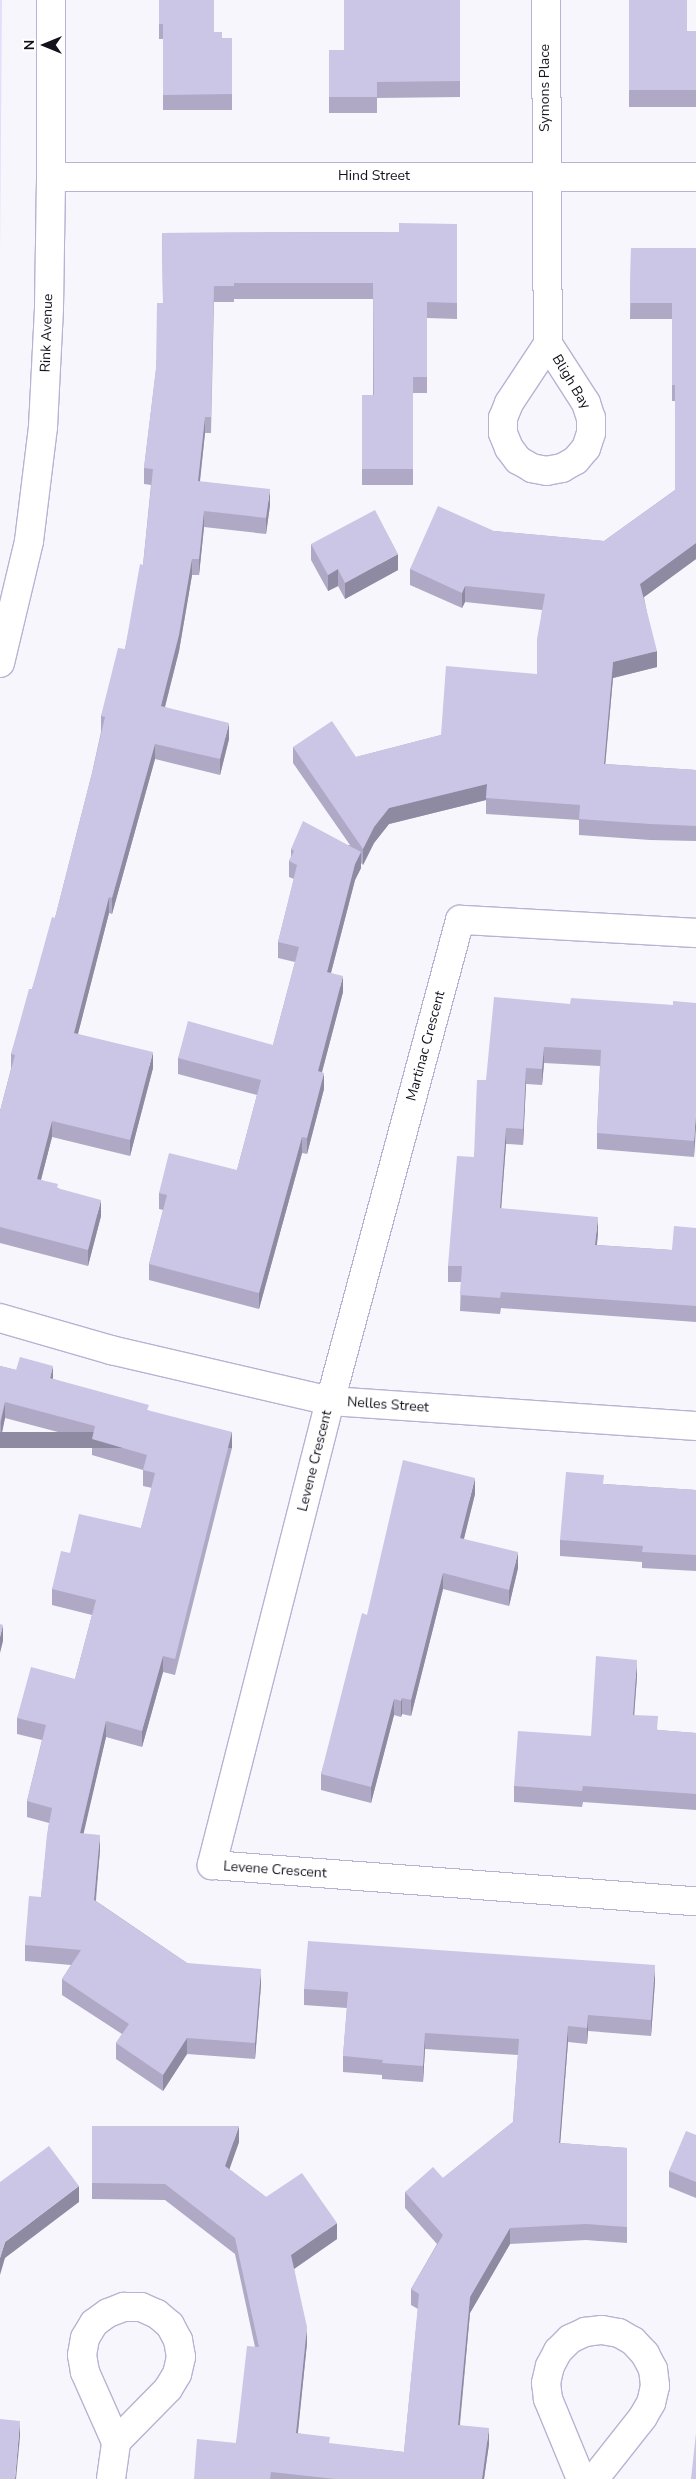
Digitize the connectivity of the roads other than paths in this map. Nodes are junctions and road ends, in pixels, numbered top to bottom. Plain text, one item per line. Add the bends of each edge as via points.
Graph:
1 (51, 0) edge
2 (546, 0) edge
3 (545, 176) junction
4 (51, 177) junction
5 (696, 177) edge
6 (548, 344) dead end
7 (0, 663) edge
8 (696, 933) edge
9 (0, 1318) edge
10 (330, 1401) junction
11 (696, 1426) edge
12 (696, 1901) edge
13 (116, 2442) junction
14 (111, 2479) edge
15 (581, 2479) edge
16 (594, 2479) edge

1 - 4 street, Rink Avenue
2 - 3 street, Symons Place
3 - 4 street, Hind Street
3 - 5 street, Hind Street
3 - 6 street, Bligh Bay
4 - 7 street, Rink Avenue via 49,307 42,436 29,540
8 - 10 street, Martinac Crescent via 460,920
9 - 10 street, Nelles Street via 111,1350
10 - 11 street, Nelles Street
10 - 12 street, Levene Crescent via 212,1865
13 - 13 street via 168,2389 179,2366 178,2340 170,2325 157,2314 141,2308 124,2307 108,2313 94,2323 85,2338 82,2355 85,2372
13 - 14 street
15 - 16 street via 548,2399 546,2383 558,2351 578,2336 602,2330 626,2337 645,2354 653,2369 655,2386 643,2417

